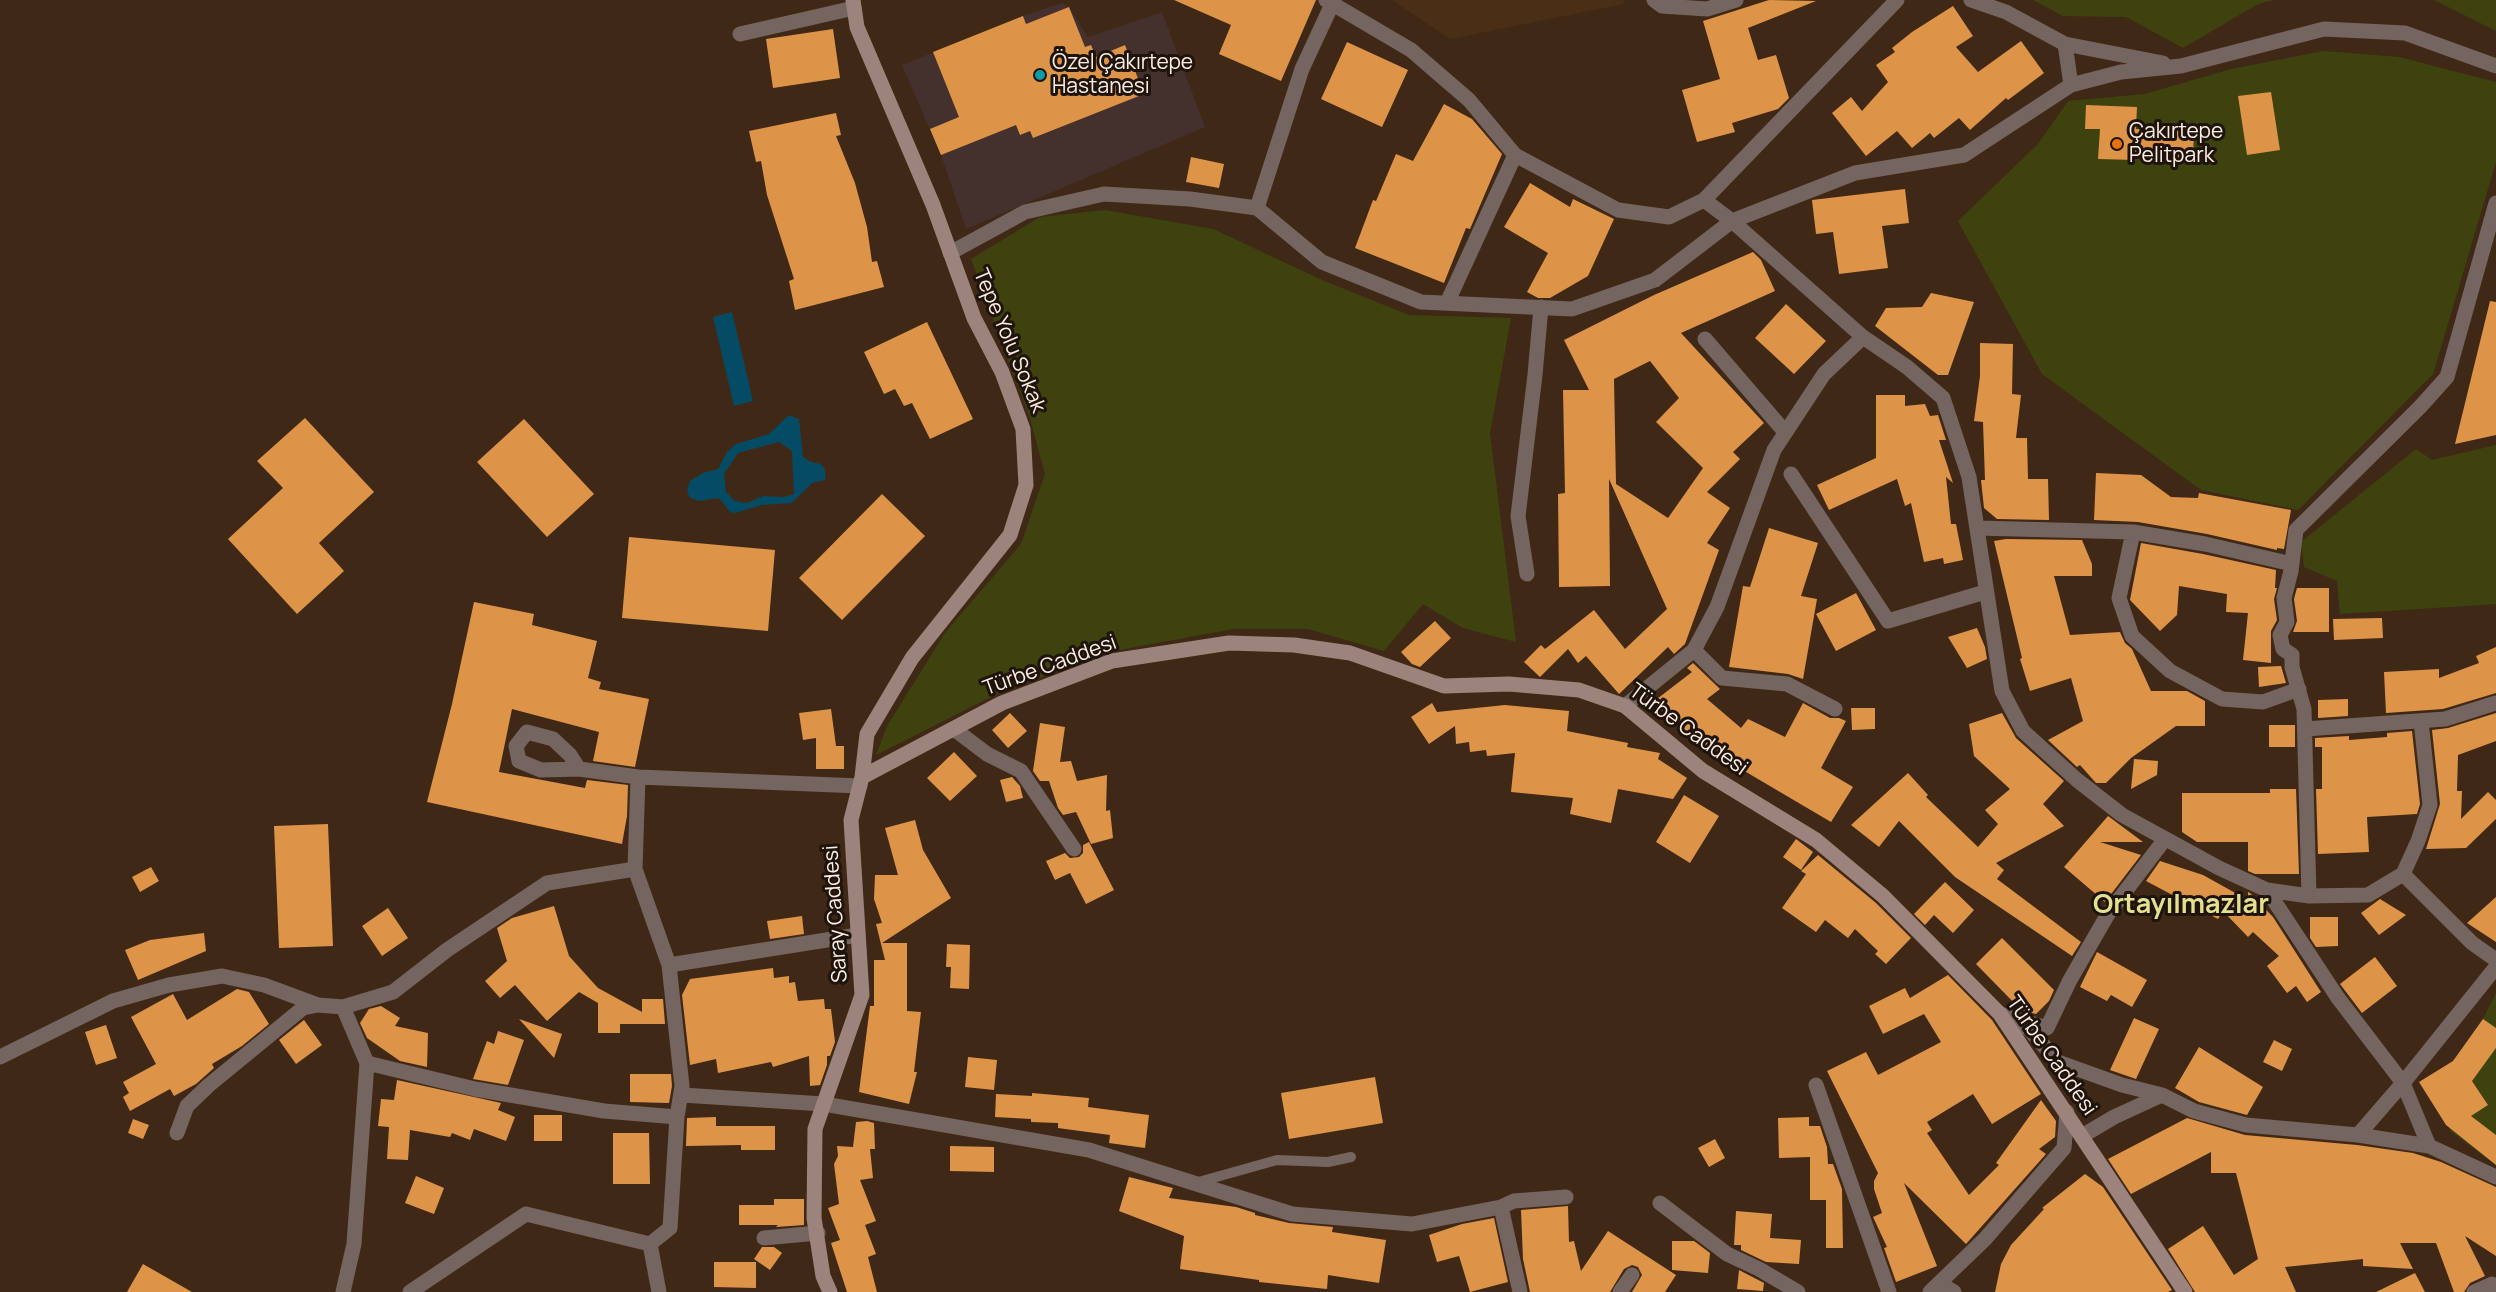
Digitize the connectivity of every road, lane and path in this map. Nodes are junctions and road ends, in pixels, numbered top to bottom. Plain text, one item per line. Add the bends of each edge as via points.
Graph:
1 (1654, 0) edge
2 (1736, 0) edge
3 (1898, 0) edge
4 (1971, 0) edge
5 (1331, 1) edge
6 (853, 4) edge
7 (740, 34) dead end
8 (2065, 44) junction
9 (2181, 66) junction
10 (2496, 66) edge
11 (2071, 85) junction
12 (1515, 155) junction
13 (1704, 200) junction
14 (2496, 203) edge
15 (1257, 208) junction
16 (1732, 221) junction
17 (950, 253) junction
18 (1447, 303) junction
19 (1541, 307) junction
20 (1863, 337) junction
21 (1706, 339) dead end
22 (1785, 432) junction
23 (1791, 474) dead end
24 (1977, 528) junction
25 (2133, 532) junction
26 (2292, 564) junction
27 (1527, 574) dead end
28 (1985, 592) junction
29 (1694, 650) junction
30 (2298, 689) junction
31 (2496, 702) edge
32 (1625, 706) junction
33 (1835, 709) dead end
34 (2421, 721) junction
35 (954, 729) junction
36 (2305, 729) junction
37 (579, 769) dead end
38 (638, 777) junction
39 (861, 782) junction
40 (2165, 838) junction
41 (1074, 849) dead end
42 (635, 869) junction
43 (2403, 874) junction
44 (2267, 890) junction
45 (2309, 896) junction
46 (858, 935) junction
47 (2496, 960) edge
48 (669, 965) junction
49 (2496, 967) edge
50 (318, 1005) junction
51 (343, 1007) junction
52 (2000, 1014) junction
53 (0, 1057) edge
54 (367, 1064) junction
55 (2403, 1083) junction
56 (1816, 1085) dead end
57 (682, 1095) junction
58 (2162, 1095) junction
59 (824, 1104) junction
60 (2067, 1112) junction
61 (677, 1117) junction
62 (177, 1133) dead end
63 (2358, 1135) junction
64 (2082, 1136) junction
65 (2429, 1146) junction
66 (1351, 1156) dead end
67 (2496, 1177) edge
68 (1192, 1184) junction
69 (1566, 1197) dead end
70 (1660, 1203) dead end
71 (1501, 1207) junction
72 (818, 1233) junction
73 (764, 1238) dead end
74 (650, 1244) junction
75 (1632, 1275) dead end
76 (1935, 1287) edge
77 (2496, 1287) edge
78 (1519, 1289) edge
79 (2182, 1291) edge
80 (343, 1292) edge
81 (410, 1292) edge
82 (659, 1292) edge
83 (830, 1292) edge
84 (1503, 1292) edge
85 (1620, 1292) edge
86 (1798, 1292) edge
87 (1889, 1292) edge
88 (1954, 1292) edge
89 (2474, 1292) edge

1 - 2 street via 1662,6 1707,9
3 - 13 street
4 - 8 street via 2006,12
5 - 12 street via 1412,50 1469,100
5 - 15 street via 1302,69
6 - 7 street
6 - 17 street, Tepe Yolu Sokak via 857,27
8 - 9 street
8 - 11 street
9 - 10 street via 2324,29 2405,33
9 - 11 street via 2121,72
11 - 16 street via 1964,155 1856,173
12 - 13 street via 1618,210 1668,217
12 - 18 street
13 - 16 street
14 - 26 street via 2446,377 2296,530
15 - 17 street via 1104,194 1024,212
15 - 18 street via 1322,262 1421,302
16 - 19 street via 1655,280 1572,309
16 - 20 street
17 - 39 street, Tepe Yolu Sokak via 1023,429 1026,485 1010,535 912,658 867,734
18 - 19 street
19 - 27 street via 1518,516
20 - 22 street via 1824,374
20 - 24 street via 1943,398 1969,477
21 - 22 street
22 - 29 street via 1774,450 1717,607
23 - 28 street via 1888,621
24 - 25 street
24 - 28 street
25 - 26 street
25 - 30 street via 2119,598 2132,636 2170,670 2222,699 2263,702
26 - 30 street via 2284,598 2287,622 2280,635 2283,649 2292,656
28 - 40 street via 2002,691 2024,731 2122,815
29 - 32 street
29 - 33 street via 1722,678 1787,684
30 - 36 street
31 - 34 street via 2445,719
32 - 35 street, Türbe Caddesi via 1580,690 1509,684 1444,686 1339,652 1294,645 1229,644 1112,661 1002,703
32 - 52 street, Türbe Caddesi via 1703,771 1816,840 1883,896
34 - 36 street
34 - 43 street via 2430,805
35 - 39 street, Türbe Caddesi
35 - 41 street via 987,754 1021,771
36 - 45 street
37 - 38 street
38 - 39 street
38 - 42 street
39 - 46 street, Saray Caddesi via 851,820
40 - 44 street
40 - 52 street via 2108,914 2047,1028
42 - 48 street
42 - 51 street via 547,883 447,950 393,992
43 - 45 street via 2368,895
43 - 47 street via 2472,943
44 - 45 street
44 - 55 street via 2338,998
46 - 48 street
46 - 59 street, Saray Caddesi via 862,994
48 - 57 street
49 - 55 street
50 - 51 street
50 - 53 street via 222,976 113,1000
50 - 62 street via 303,1008 209,1085 187,1106
51 - 54 street
52 - 58 street via 2029,1029 2058,1062
52 - 60 street, Türbe Caddesi
54 - 61 street via 475,1089 604,1111
54 - 80 street via 354,1244
55 - 63 street
55 - 65 street
56 - 87 street
57 - 59 street
57 - 61 street
58 - 63 street via 2194,1111 2246,1125
58 - 64 street
59 - 68 street via 1089,1150
59 - 72 street, Saray Caddesi via 815,1129 814,1218
60 - 64 street, Türbe Caddesi
60 - 76 street via 2064,1148 1985,1239
61 - 74 street via 670,1228
63 - 65 street
64 - 79 street, Türbe Caddesi
65 - 67 street
66 - 68 lane via 1328,1161 1277,1160
68 - 71 street via 1292,1214 1412,1224
69 - 71 street via 1514,1201
70 - 86 street via 1727,1254
71 - 78 street
72 - 73 street
72 - 83 street, Saray Caddesi via 823,1276
74 - 81 street via 526,1214
74 - 82 street
75 - 85 street
76 - 88 street
77 - 89 street via 2492,1284
78 - 84 street

